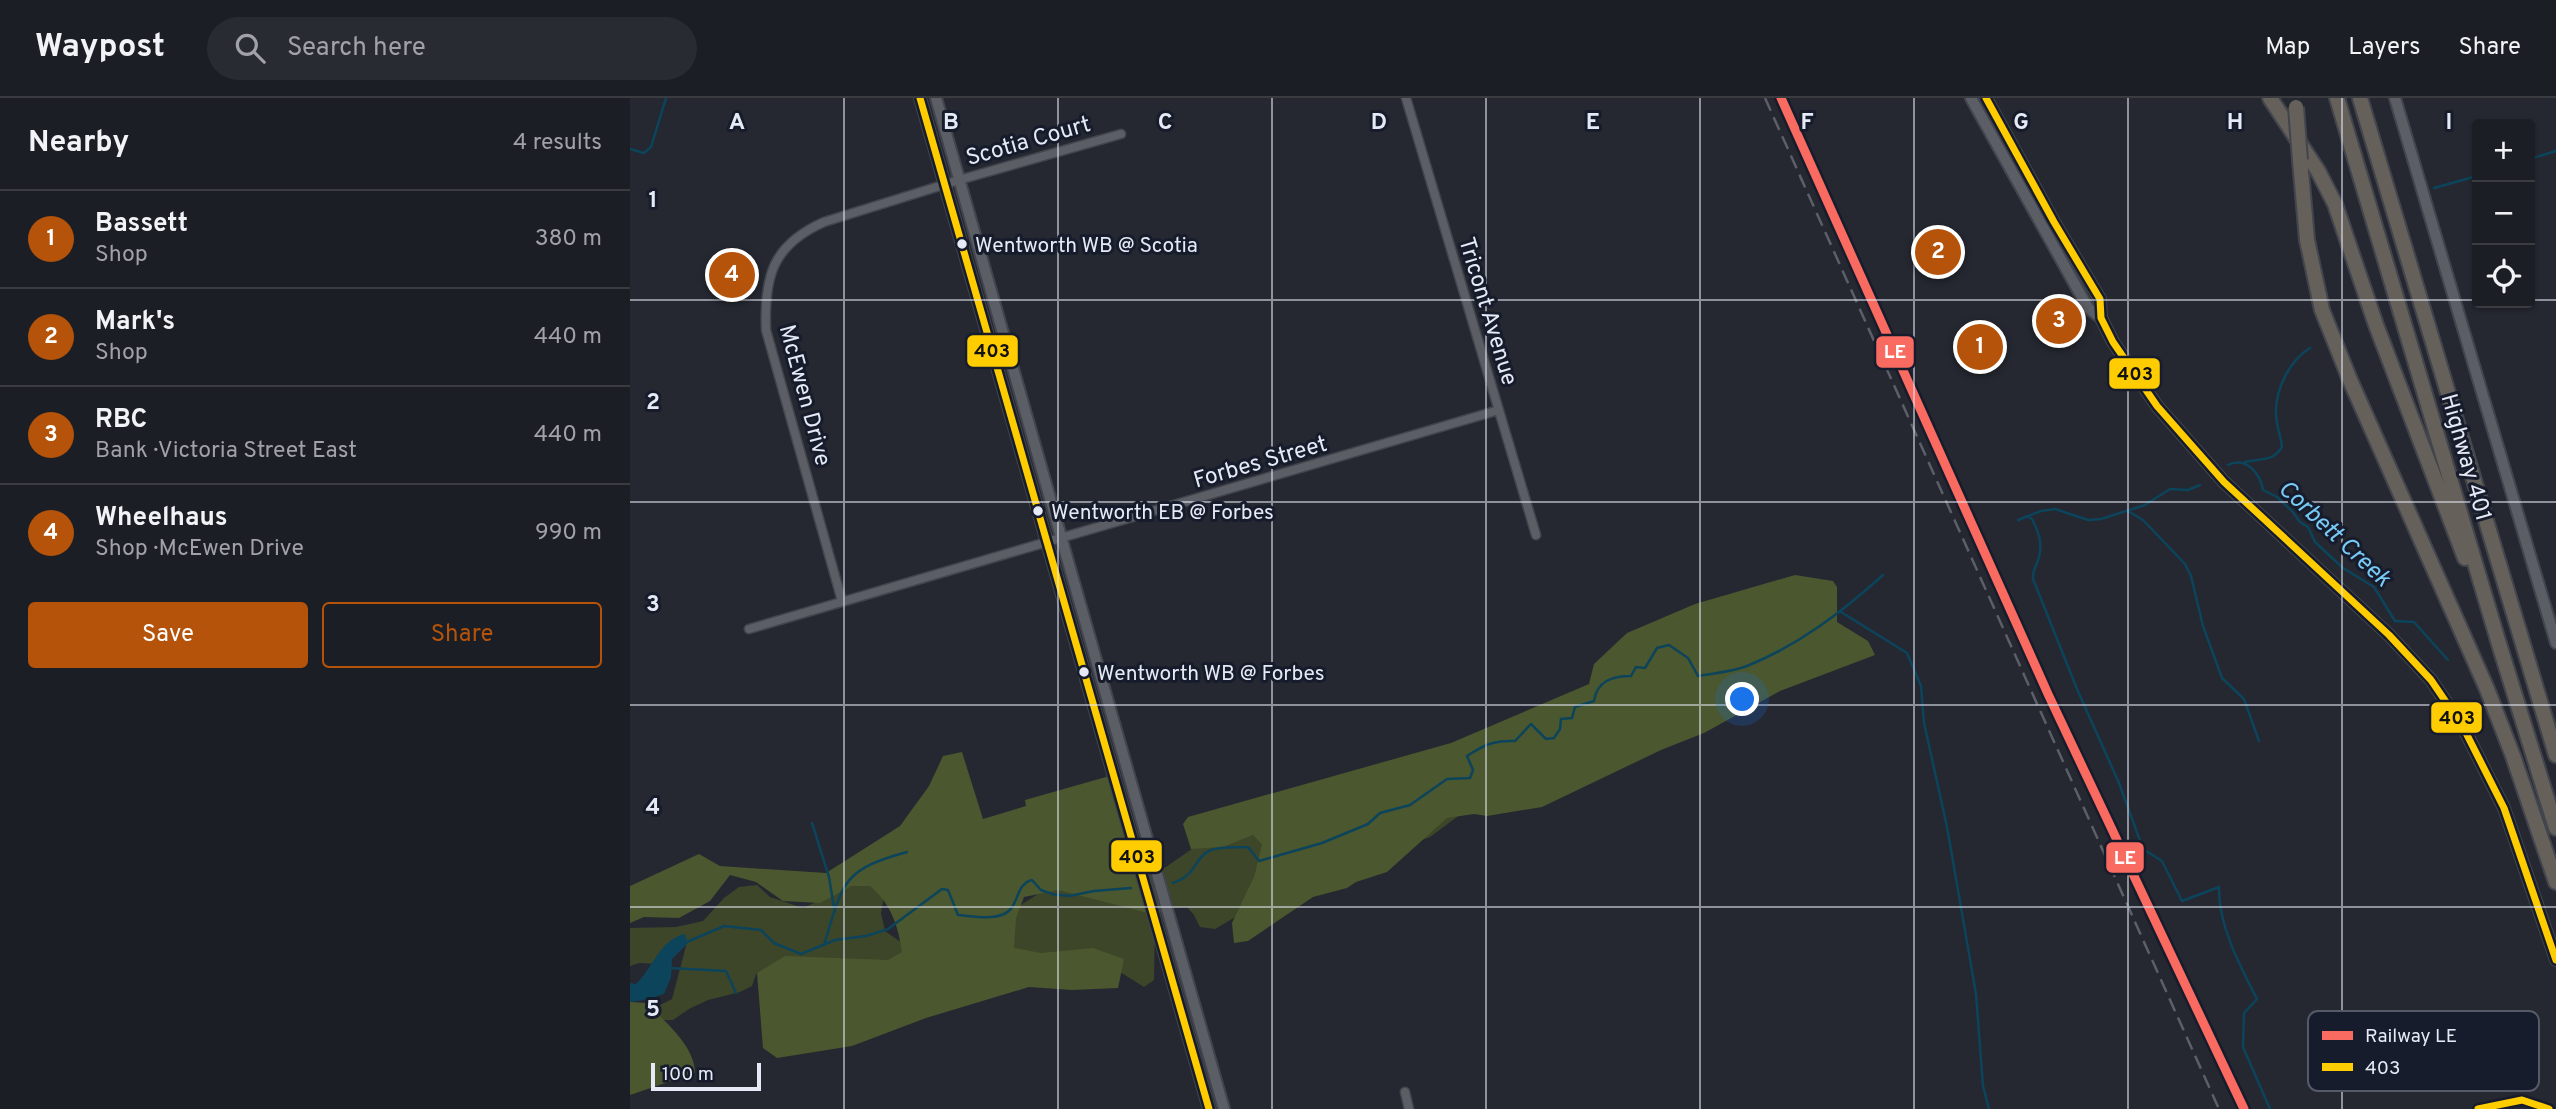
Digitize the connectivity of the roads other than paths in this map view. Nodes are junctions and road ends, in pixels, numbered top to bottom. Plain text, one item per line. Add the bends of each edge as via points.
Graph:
1 (920, 98) edge
2 (936, 98) edge
3 (1406, 98) edge
4 (1971, 98) edge
5 (1986, 98) edge
6 (2270, 98) edge
7 (2337, 98) edge
8 (2360, 98) edge
9 (2368, 98) edge
10 (2395, 98) edge
11 (2296, 102) edge
12 (1121, 134) dead end
13 (959, 180) junction
14 (946, 184) junction
15 (2409, 258) junction
16 (2101, 318) junction
17 (1499, 410) junction
18 (1536, 535) dead end
19 (1061, 539) junction
20 (1046, 543) junction
21 (842, 601) junction
22 (749, 629) dead end
23 (2556, 643) edge
24 (2498, 644) junction
25 (2556, 755) edge
26 (2556, 828) edge
27 (2556, 882) edge
28 (2556, 960) edge
29 (1405, 1092) dead end
30 (1209, 1109) edge
31 (1224, 1109) edge
32 (1409, 1109) edge

1 - 14 main road
2 - 13 main road
3 - 17 street, Tricont Avenue
4 - 16 main road via 2088,308
5 - 16 main road via 2100,299
6 - 24 highway via 2319,171 2335,204 2376,325
7 - 24 highway, Highway 401
8 - 15 highway, Highway 401
9 - 15 highway
10 - 23 main road
11 - 27 highway, bridge via 2307,240 2322,310 2487,690
12 - 13 street, Scotia Court
13 - 14 street, Scotia Court
13 - 19 main road
14 - 20 main road
14 - 21 street, McEwen Drive via 808,229 790,242 770,275 766,330
15 - 25 highway, Highway 401
16 - 28 main road via 2140,383 2224,482 2431,680 2463,727 2495,788
17 - 18 street, Tricont Avenue
17 - 19 street, Forbes Street
19 - 20 street, Forbes Street
19 - 31 main road
20 - 21 street, Forbes Street
20 - 30 main road
21 - 22 street, Forbes Street
24 - 26 highway, Highway 401
29 - 32 street

